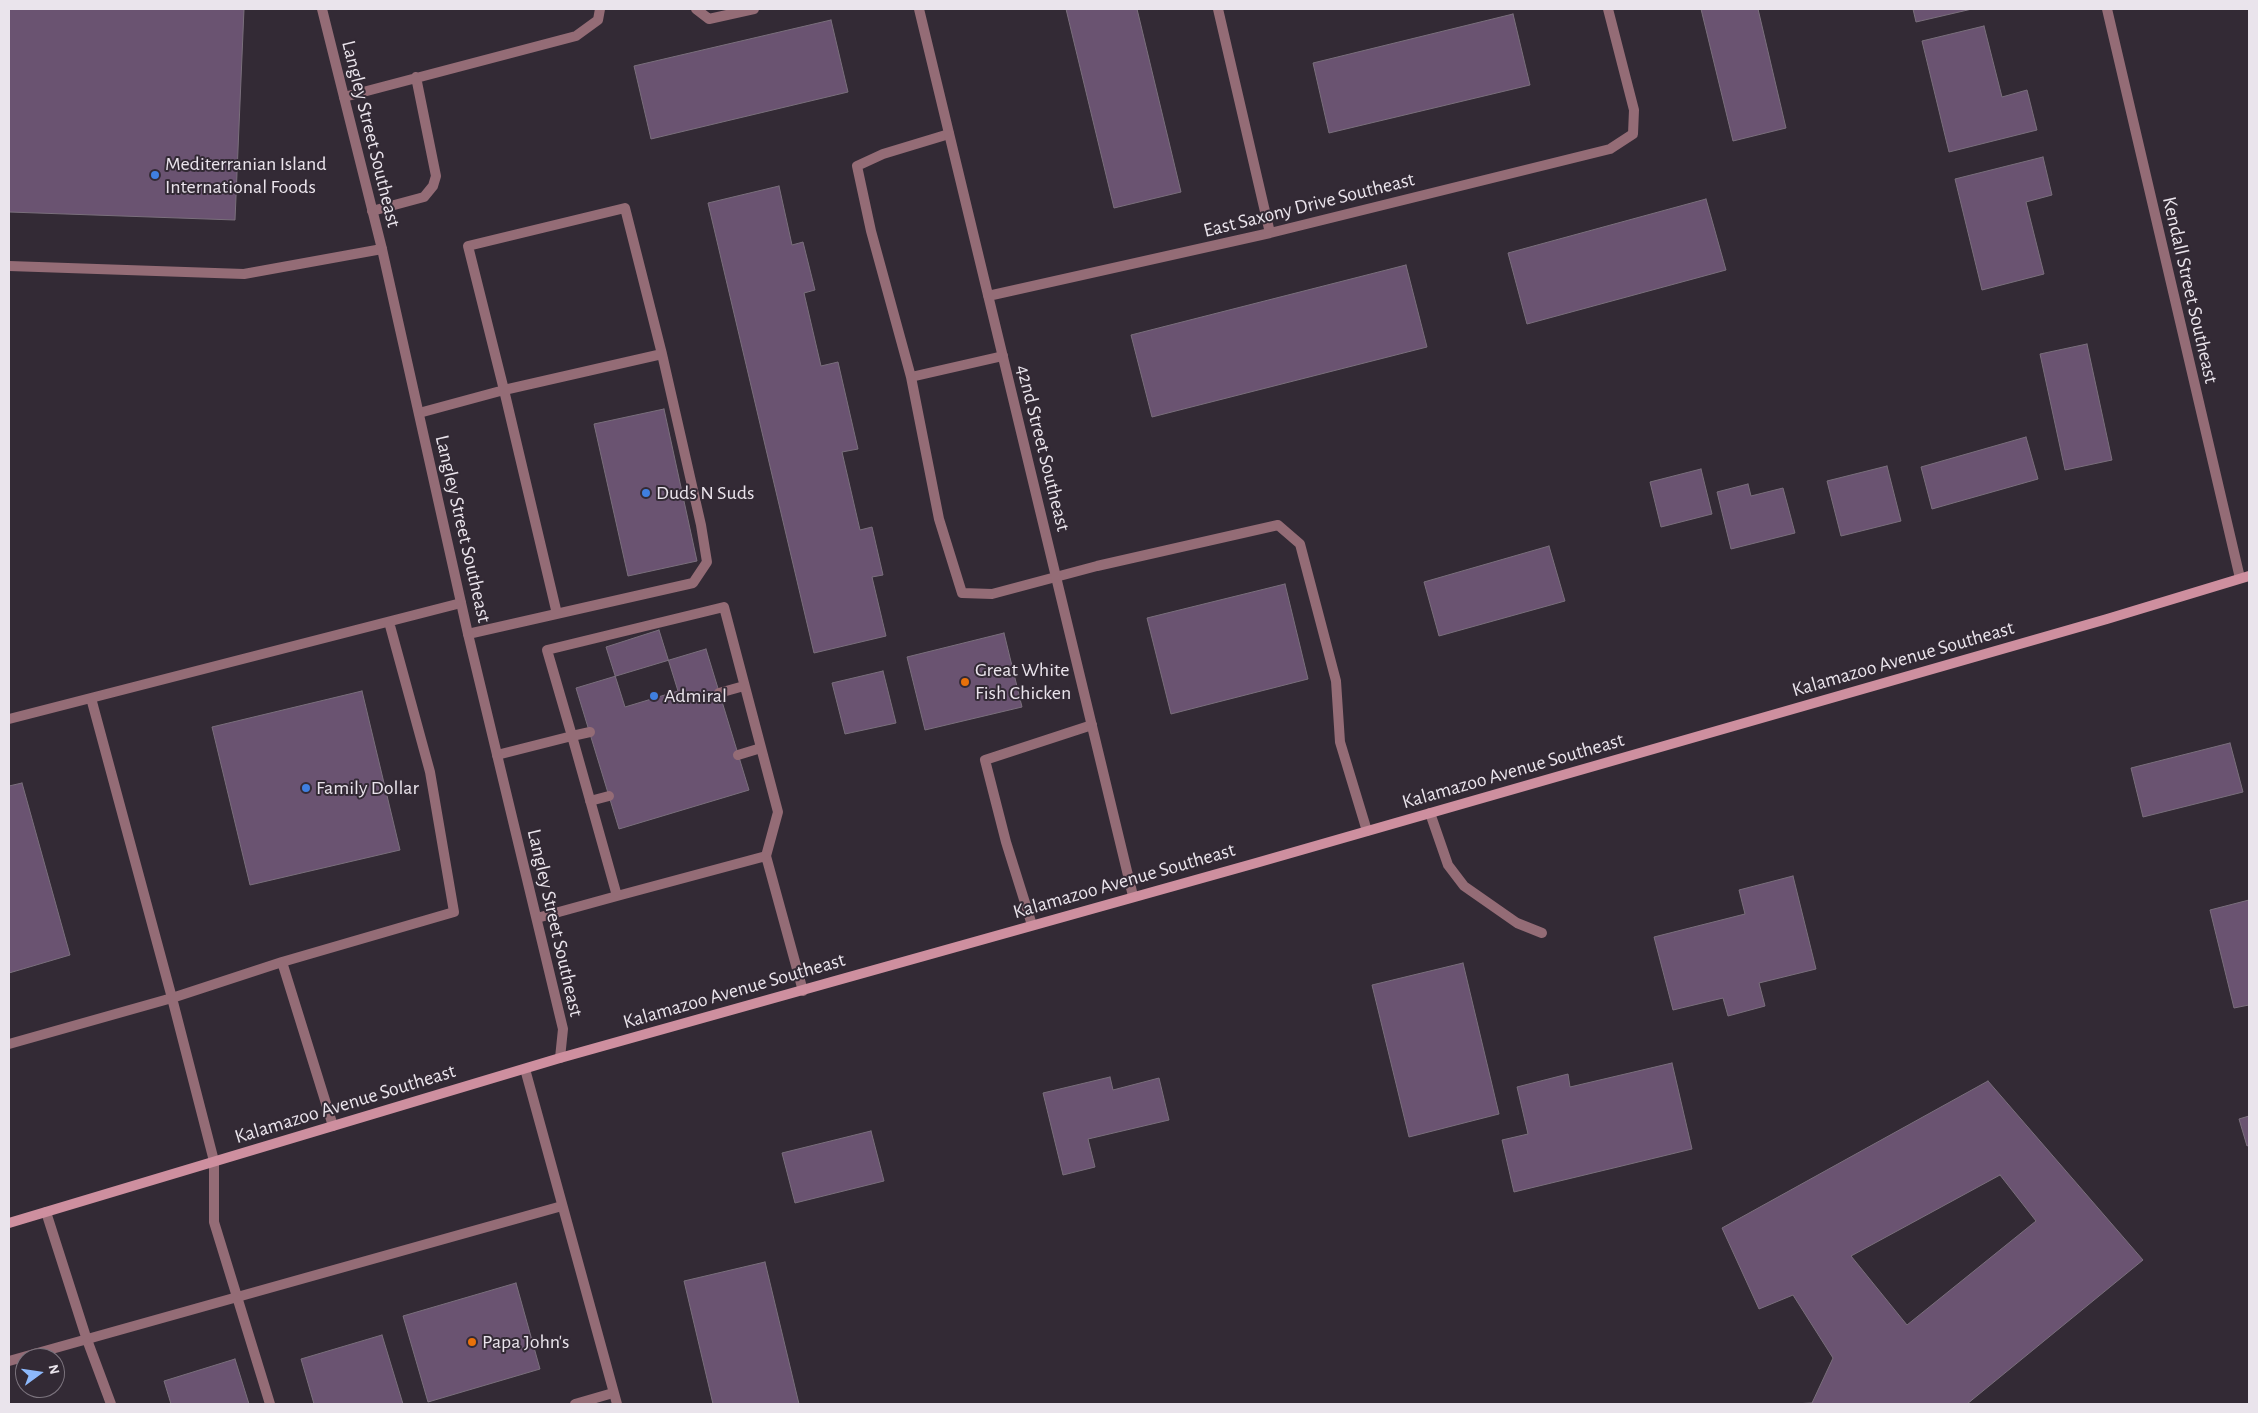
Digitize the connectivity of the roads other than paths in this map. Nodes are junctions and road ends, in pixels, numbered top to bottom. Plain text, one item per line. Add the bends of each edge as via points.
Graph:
1 (322, 9) edge
2 (600, 9) edge
3 (696, 9) edge
4 (754, 9) edge
5 (918, 9) edge
6 (1218, 9) edge
7 (1608, 9) edge
8 (2106, 9) edge
9 (416, 77) junction
10 (344, 97) junction
11 (949, 134) junction
12 (372, 211) junction
13 (1270, 233) junction
14 (382, 249) junction
15 (9, 266) edge
16 (988, 296) junction
17 (662, 354) junction
18 (1003, 356) junction
19 (911, 377) junction
20 (504, 390) junction
21 (419, 413) junction
22 (2245, 577) edge
23 (1056, 578) junction
24 (461, 603) junction
25 (556, 614) junction
26 (388, 622) junction
27 (468, 634) junction
28 (744, 686) junction
29 (720, 693) dead end
30 (91, 698) junction
31 (9, 719) edge
32 (1092, 726) junction
33 (590, 732) dead end
34 (572, 736) junction
35 (761, 748) junction
36 (497, 755) junction
37 (738, 755) dead end
38 (609, 796) dead end
39 (590, 801) junction
40 (1430, 813) junction
41 (1367, 831) junction
42 (766, 856) junction
43 (617, 896) junction
44 (1133, 896) junction
45 (536, 918) junction
46 (1032, 925) junction
47 (1542, 933) dead end
48 (282, 962) junction
49 (803, 991) junction
50 (172, 998) junction
51 (9, 1044) edge
52 (560, 1058) junction
53 (525, 1069) junction
54 (333, 1126) junction
55 (214, 1161) junction
56 (562, 1206) junction
57 (46, 1212) junction
58 (9, 1223) edge
59 (237, 1296) junction
60 (86, 1338) junction
61 (9, 1361) edge
62 (614, 1393) junction
63 (111, 1404) edge
64 (270, 1404) edge
65 (575, 1404) edge
66 (616, 1404) edge

1 - 10 street, Langley Street Southeast
2 - 9 street via 598,20 576,36
3 - 4 street via 709,19
5 - 11 street, 42nd Street Southeast
6 - 13 street
7 - 13 street, East Saxony Drive Southeast via 1634,110 1633,134 1610,149
8 - 22 street, Kendall Street Southeast
9 - 10 street
9 - 12 street via 436,176 433,186 424,197
10 - 12 street, Langley Street Southeast
11 - 16 street, 42nd Street Southeast
11 - 19 street via 883,154 857,166 871,231
12 - 14 street, Langley Street Southeast
13 - 16 street, East Saxony Drive Southeast
14 - 15 street via 244,274
14 - 21 street, Langley Street Southeast
16 - 18 street, 42nd Street Southeast
17 - 20 street
17 - 20 street via 625,208 468,246
17 - 25 street via 707,562 693,583
18 - 19 street
18 - 23 street, 42nd Street Southeast
19 - 23 street via 939,519 962,593 992,594
20 - 21 street
20 - 25 street
21 - 24 street, Langley Street Southeast
22 - 40 main road, Kalamazoo Avenue Southeast
23 - 32 street, 42nd Street Southeast
23 - 41 street via 1278,525 1300,544 1336,681 1340,742
24 - 26 street
24 - 27 street, Langley Street Southeast
25 - 27 street
26 - 30 street
26 - 48 street via 430,772 454,912
27 - 36 street, Langley Street Southeast
28 - 29 street
28 - 34 street via 724,607 546,650
28 - 35 street
30 - 31 street
30 - 50 street
32 - 44 street, 42nd Street Southeast
32 - 46 street via 986,760 1006,842
33 - 34 street
34 - 36 street
34 - 39 street
35 - 37 street
35 - 42 street via 778,812
36 - 45 street, Langley Street Southeast
38 - 39 street
39 - 43 street
40 - 41 main road, Kalamazoo Avenue Southeast
40 - 47 street via 1448,866 1464,886 1517,923
41 - 44 main road, Kalamazoo Avenue Southeast
42 - 43 street
42 - 49 street
43 - 45 street
44 - 46 main road, Kalamazoo Avenue Southeast
45 - 52 street, Langley Street Southeast via 563,1029
46 - 49 main road, Kalamazoo Avenue Southeast
48 - 50 street
48 - 54 street
49 - 52 main road, Kalamazoo Avenue Southeast
50 - 51 street
50 - 55 street
52 - 53 main road, Kalamazoo Avenue Southeast
53 - 54 main road, Kalamazoo Avenue Southeast
53 - 56 street
54 - 55 main road, Kalamazoo Avenue Southeast
55 - 57 main road, Kalamazoo Avenue Southeast
55 - 59 street via 214,1222
56 - 59 street
56 - 62 street
57 - 58 main road, Kalamazoo Avenue Southeast
57 - 60 street
59 - 60 street
59 - 64 street
60 - 61 street
60 - 63 street
62 - 65 street
62 - 66 street

